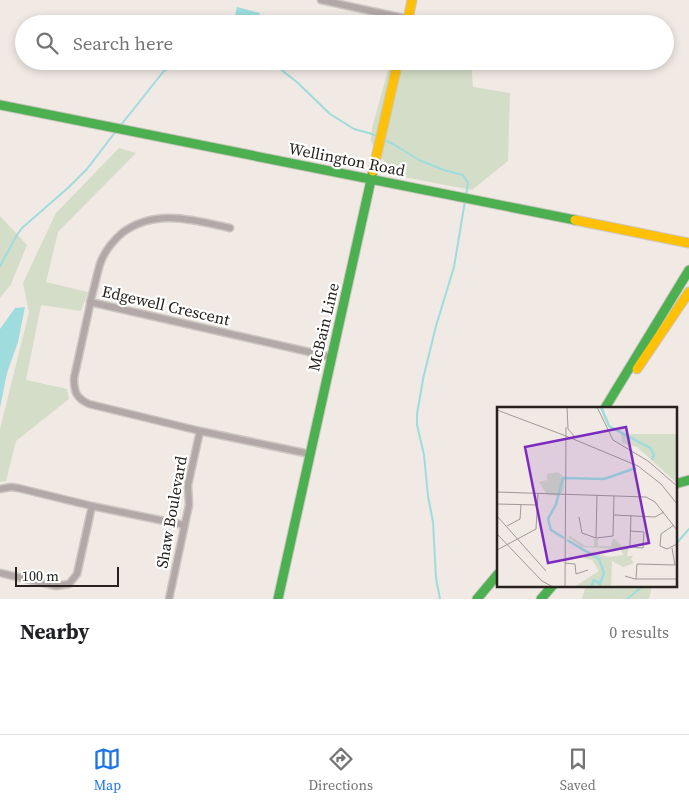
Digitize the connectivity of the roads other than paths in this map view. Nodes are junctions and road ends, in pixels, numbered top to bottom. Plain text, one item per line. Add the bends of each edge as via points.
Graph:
1 (321, 0) edge
2 (412, 0) edge
3 (342, 2) edge
4 (384, 15) edge
5 (409, 15) edge
6 (396, 70) edge
7 (0, 105) edge
8 (372, 180) junction
9 (230, 228) dead end
10 (689, 243) edge
11 (689, 270) edge
12 (689, 292) edge
13 (90, 302) junction
14 (331, 357) junction
15 (606, 407) edge
16 (611, 407) edge
17 (200, 431) junction
18 (310, 454) junction
19 (689, 480) edge
20 (676, 484) edge
21 (0, 489) edge
22 (92, 506) junction
23 (184, 525) junction
24 (0, 573) edge
25 (497, 575) edge
26 (551, 586) edge
27 (169, 599) edge
28 (278, 599) edge
29 (477, 599) edge
30 (541, 599) edge

1 - 3 street
2 - 5 main road
3 - 4 street
6 - 8 main road, McBain Line
7 - 8 main road, Wellington Road
8 - 10 main road, Wellington Road
8 - 14 main road, McBain Line
9 - 13 street via 165,217 132,226 113,241 100,263
11 - 15 main road
12 - 16 main road
13 - 14 street, Edgewell Crescent
13 - 17 street, Edgewell Crescent via 74,378 76,396 89,404
14 - 18 main road, McBain Line
17 - 18 street, Edgewell Crescent
17 - 23 street, Shaw Boulevard via 188,485 189,505
18 - 28 main road, McBain Line
19 - 20 main road
21 - 22 street via 18,488
22 - 23 street
22 - 24 street via 77,574 68,584 56,586
23 - 27 street, Shaw Boulevard
25 - 29 main road
26 - 30 main road

